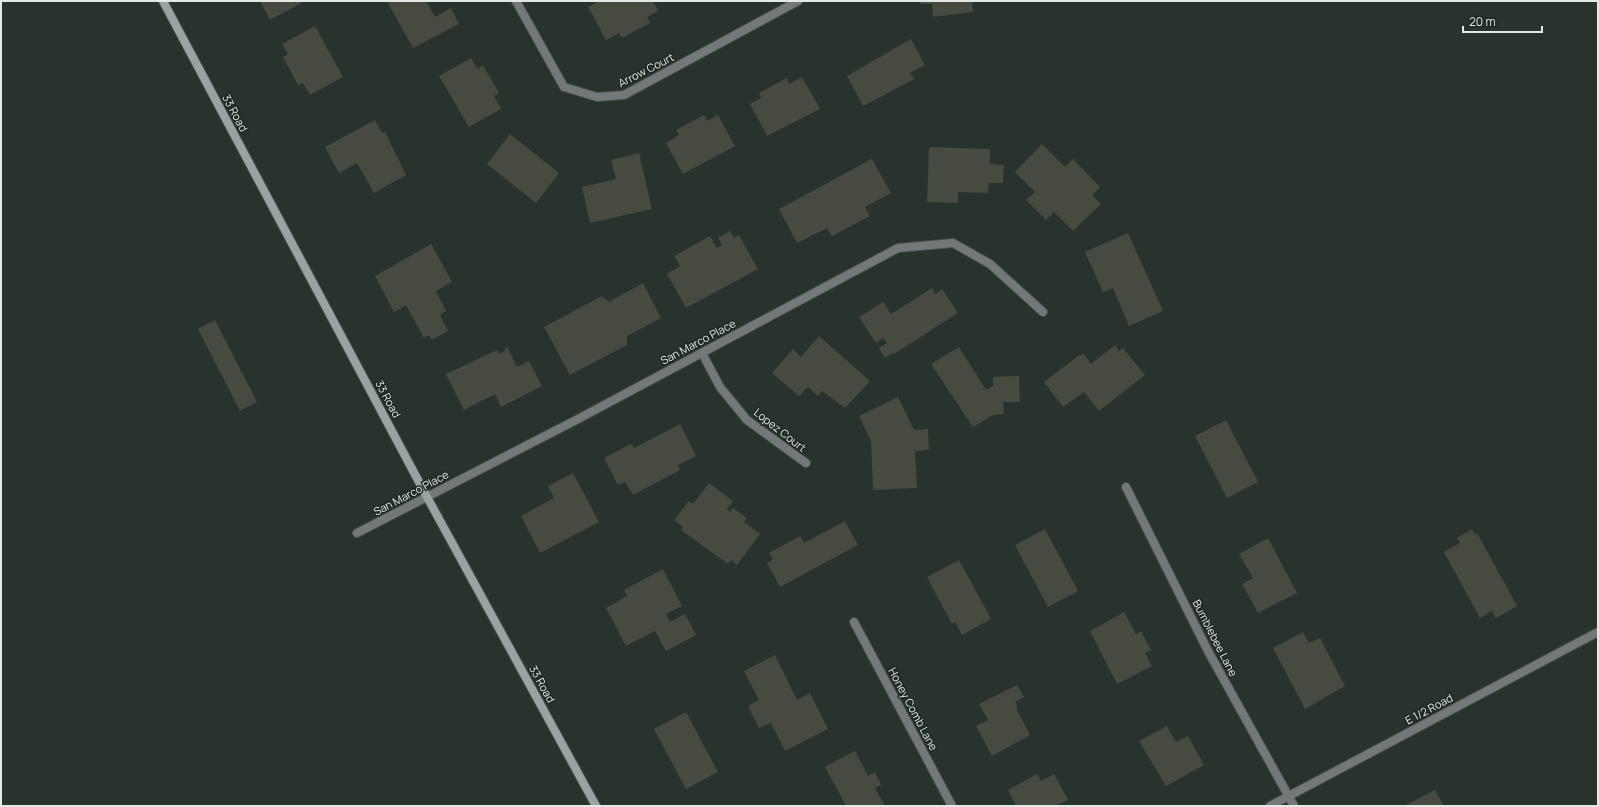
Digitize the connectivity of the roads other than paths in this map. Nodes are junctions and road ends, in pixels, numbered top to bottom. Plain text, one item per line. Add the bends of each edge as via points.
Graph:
1 (163, 1) edge
2 (516, 1) edge
3 (798, 1) edge
4 (1043, 312) dead end
5 (702, 353) junction
6 (806, 464) dead end
7 (1126, 487) dead end
8 (427, 497) junction
9 (358, 533) dead end
10 (854, 622) dead end
11 (1598, 632) edge
12 (1289, 796) junction
13 (596, 806) edge
14 (952, 806) edge
15 (1270, 806) edge
16 (1294, 806) edge

1 - 8 main road, 33 Road
2 - 3 street, Arrow Court via 564,87 597,97 624,95
4 - 5 street, San Marco Place via 990,264 953,243 898,248
5 - 6 street, Lopez Court via 720,387 748,420
5 - 8 street, San Marco Place
7 - 12 street, Bumblebee Lane via 1208,651
8 - 9 street, San Marco Place
8 - 13 main road, 33 Road
10 - 14 street, Honey Comb Lane
11 - 12 street, E 1/2 Road
12 - 15 street, E 1/2 Road
12 - 16 street, Bumblebee Lane

